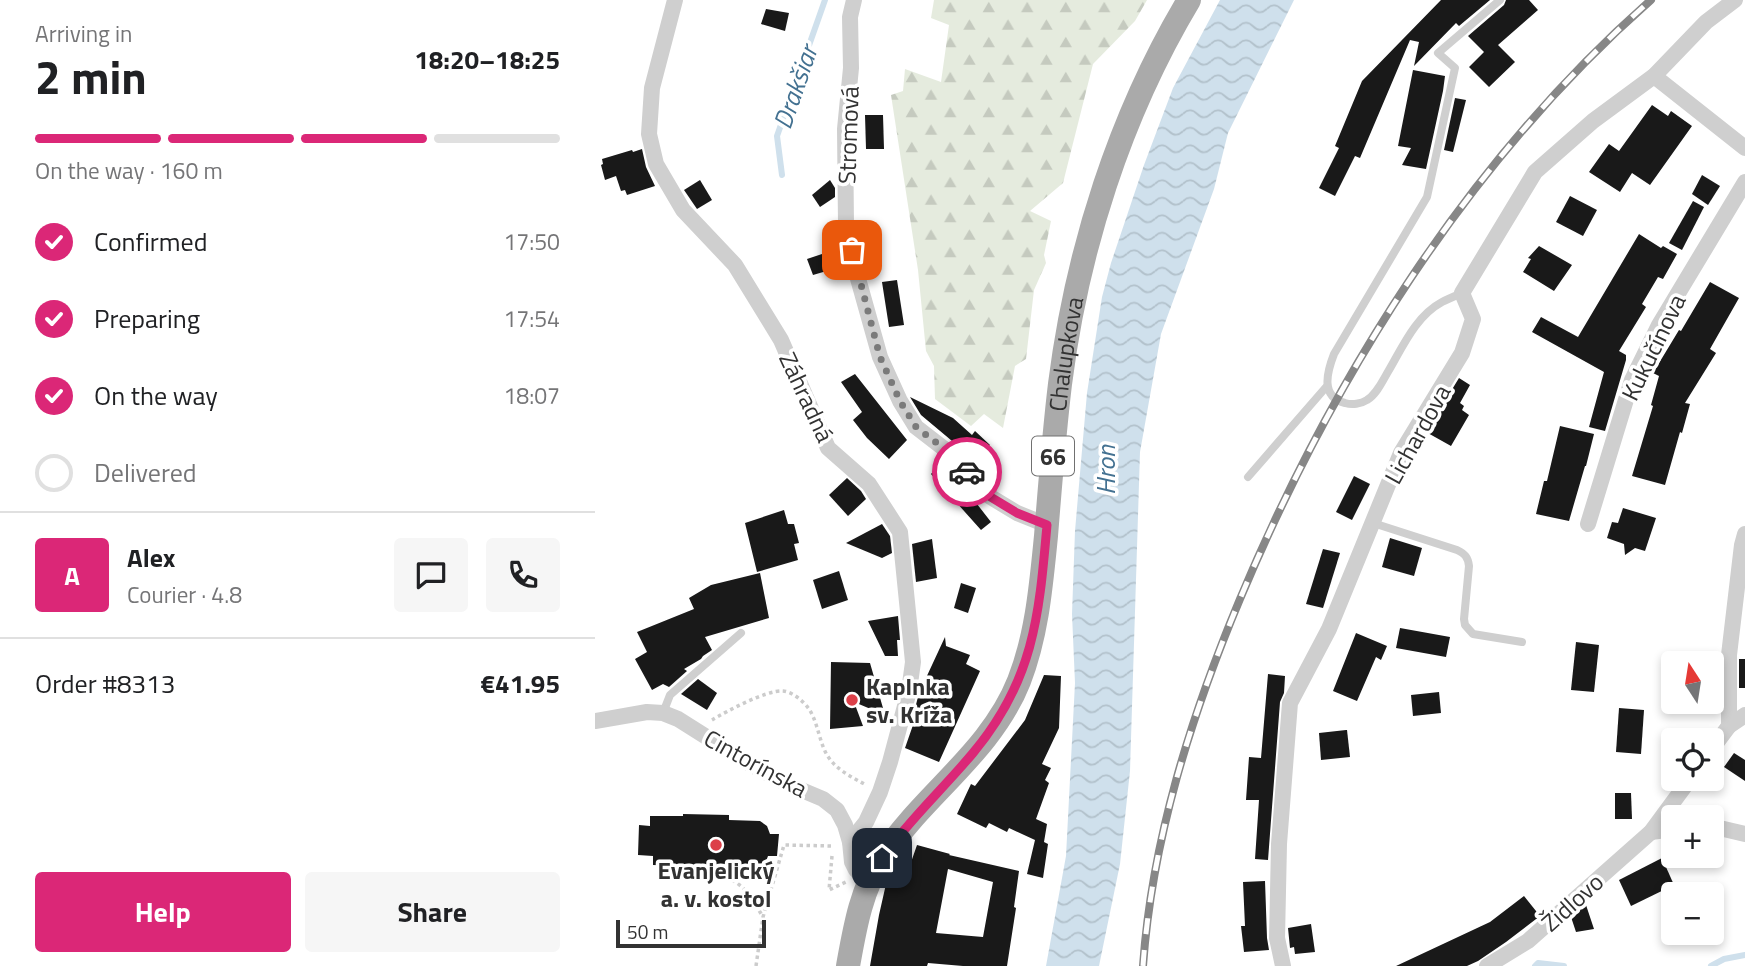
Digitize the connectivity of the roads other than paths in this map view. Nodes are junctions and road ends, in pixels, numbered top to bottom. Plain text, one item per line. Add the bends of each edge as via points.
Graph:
1 (675, 0) edge
2 (854, 0) edge
3 (1189, 0) edge
4 (1500, 0) edge
5 (1735, 0) edge
6 (1654, 76) junction
7 (1745, 148) edge
8 (1745, 182) edge
9 (1462, 293) junction
10 (1327, 386) junction
11 (1248, 477) dead end
12 (1373, 523) junction
13 (1588, 524) dead end
14 (1047, 525) junction
15 (1745, 534) edge
16 (741, 633) dead end
17 (1522, 642) dead end
18 (663, 713) junction
19 (1745, 715) edge
20 (595, 721) edge
21 (1729, 726) junction
22 (1724, 733) edge
23 (1681, 791) edge
24 (1724, 829) edge
25 (1661, 831) edge
26 (1651, 832) junction
27 (1745, 834) edge
28 (850, 842) junction
29 (869, 881) junction
30 (848, 966) edge
31 (1283, 966) edge
32 (1487, 966) edge

1 - 28 street, Záhradná via 652,88 649,134 656,164 683,209 735,265 781,340 828,448 869,484 900,532 913,662 909,691 880,792
2 - 14 street, Stromová via 845,129 846,225 880,357 916,427 951,454 989,496
3 - 14 main road, Chalupkova / 66 via 1142,90 1093,226 1067,337
4 - 10 lane via 1438,53 1455,68 1427,197 1334,354
5 - 6 street via 1706,22
6 - 7 street
6 - 9 street via 1593,121 1535,173
8 - 13 street, Kukučínova via 1659,325 1632,380
9 - 10 lane via 1440,303 1419,322 1367,400 1347,404 1330,394
9 - 12 street, Lichardova via 1473,319 1462,353 1401,453
10 - 11 lane
12 - 17 lane via 1465,554 1469,566 1465,625 1473,634
12 - 31 street, Lichardova via 1329,629 1290,703 1279,844 1277,938
14 - 29 main road, Chalupkova / 66 via 1039,604 1027,659 1005,709 973,754 895,840
15 - 21 street via 1729,656
16 - 18 lane via 670,695
18 - 20 street
18 - 28 street, Cintorínska via 785,783 823,799 837,810
19 - 21 street
21 - 22 street
23 - 26 street, Židlovo
24 - 27 street
25 - 26 street
26 - 32 street, Židlovo via 1528,941
28 - 29 street, Cintorínska via 852,862
29 - 30 main road, Chalupkova / 66

